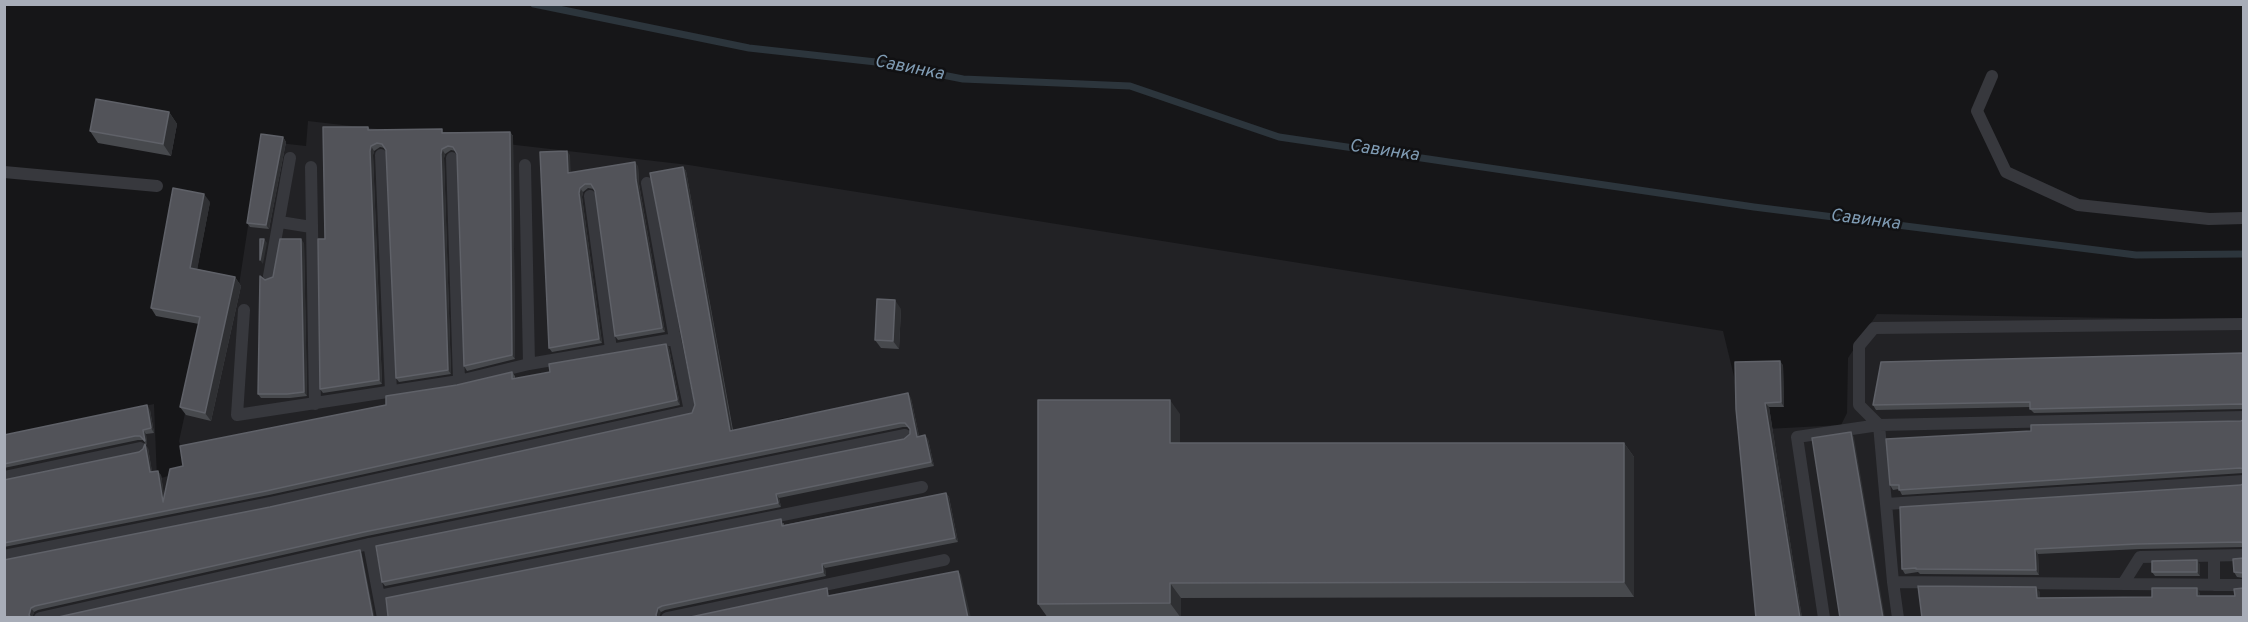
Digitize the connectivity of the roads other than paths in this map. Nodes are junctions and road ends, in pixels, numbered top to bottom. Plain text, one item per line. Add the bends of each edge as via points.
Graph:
1 (1992, 76) dead end
2 (381, 155) dead end
3 (290, 158) dead end
4 (452, 158) dead end
5 (525, 165) dead end
6 (311, 167) dead end
7 (4, 172) edge
8 (647, 183) dead end
9 (157, 186) dead end
10 (590, 196) dead end
11 (2244, 218) edge
12 (280, 222) junction
13 (311, 227) junction
14 (269, 276) edge
15 (244, 310) dead end
16 (2244, 324) edge
17 (675, 339) junction
18 (611, 349) junction
19 (529, 364) junction
20 (459, 381) junction
21 (391, 392) junction
22 (315, 404) junction
23 (2244, 417) edge
24 (1880, 425) junction
25 (904, 435) dead end
26 (140, 448) edge
27 (4, 477) edge
28 (2244, 481) edge
29 (922, 487) dead end
30 (1886, 504) junction
31 (369, 544) junction
32 (2244, 555) edge
33 (4, 556) edge
34 (2214, 556) junction
35 (944, 561) dead end
36 (1893, 582) junction
37 (2122, 584) junction
38 (2214, 585) junction
39 (2244, 585) edge
40 (379, 596) junction
41 (40, 618) edge
42 (383, 618) edge
43 (667, 618) edge
44 (1824, 618) edge
45 (1898, 618) edge

1 - 11 lane via 1977,111 2006,172 2078,205 2209,219
2 - 21 lane
3 - 12 lane
4 - 20 lane
5 - 19 lane
6 - 13 lane
7 - 9 lane
8 - 17 lane
10 - 18 lane
12 - 13 lane
12 - 14 lane
13 - 22 lane
15 - 22 lane via 237,415
16 - 24 lane via 1874,328 1859,346 1859,405
17 - 18 lane
17 - 33 lane via 690,411
18 - 19 lane
19 - 20 lane
20 - 21 lane
21 - 22 lane
23 - 24 lane
24 - 30 lane
24 - 44 lane via 1797,438
25 - 31 lane
26 - 27 lane
28 - 30 lane
29 - 40 lane
30 - 36 lane
31 - 40 lane
31 - 41 lane
32 - 34 lane
34 - 37 lane via 2139,557
34 - 38 lane
35 - 43 lane
36 - 37 lane
36 - 45 lane
37 - 38 lane
38 - 39 lane
40 - 42 lane

